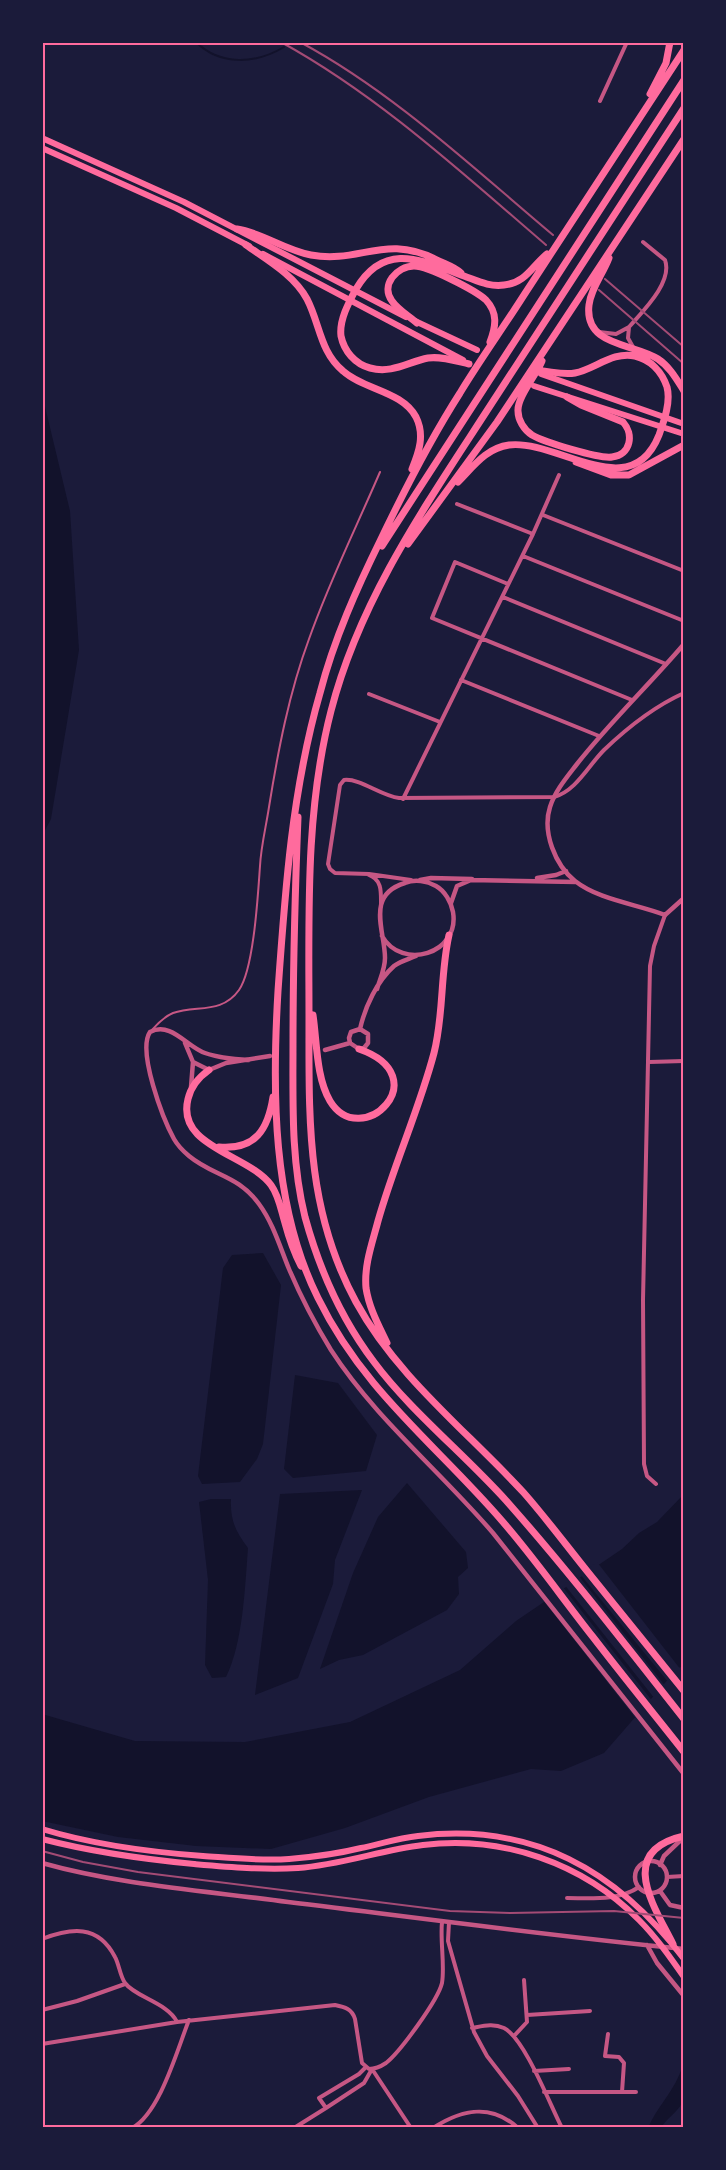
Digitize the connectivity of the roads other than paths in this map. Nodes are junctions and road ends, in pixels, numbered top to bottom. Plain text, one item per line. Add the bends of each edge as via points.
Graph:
1 (627, 42) edge
2 (670, 42) edge
3 (684, 50) edge
4 (684, 80) edge
5 (600, 101) dead end
6 (684, 108) edge
7 (641, 115) junction
8 (42, 138) edge
9 (684, 139) edge
10 (42, 148) edge
11 (237, 228) junction
12 (643, 242) dead end
13 (246, 244) junction
14 (613, 246) junction
15 (552, 252) junction
16 (463, 275) junction
17 (417, 323) junction
18 (629, 327) junction
19 (596, 330) junction
20 (548, 345) junction
21 (636, 349) junction
22 (477, 350) dead end
23 (486, 352) junction
24 (469, 363) joint
25 (542, 372) joint
26 (534, 386) dead end
27 (684, 392) edge
28 (567, 397) junction
29 (684, 424) edge
30 (684, 434) edge
31 (684, 445) edge
32 (569, 458) junction
33 (380, 472) dead end
34 (559, 474) dead end
35 (447, 491) junction
36 (400, 499) junction
37 (457, 504) dead end
38 (543, 514) junction
39 (533, 534) junction
40 (523, 556) junction
41 (388, 570) junction
42 (684, 571) edge
43 (364, 574) junction
44 (508, 584) junction
45 (503, 597) junction
46 (684, 621) edge
47 (481, 639) junction
48 (684, 644) edge
49 (666, 664) junction
50 (461, 680) junction
51 (684, 693) edge
52 (369, 694) dead end
53 (632, 700) junction
54 (440, 722) junction
55 (599, 736) junction
56 (299, 793) junction
57 (554, 797) junction
58 (403, 799) junction
59 (566, 871) junction
60 (365, 874) junction
61 (476, 880) junction
62 (528, 880) junction
63 (415, 881) junction
64 (576, 882) junction
65 (684, 898) edge
66 (451, 905) junction
67 (380, 910) junction
68 (665, 915) junction
69 (449, 935) junction
70 (382, 936) junction
71 (419, 955) junction
72 (309, 989) junction
73 (377, 989) junction
74 (360, 1029) junction
75 (152, 1030) junction
76 (182, 1039) junction
77 (350, 1043) junction
78 (359, 1049) junction
79 (325, 1050) dead end
80 (270, 1056) dead end
81 (249, 1060) junction
82 (684, 1061) edge
83 (193, 1062) junction
84 (648, 1062) junction
85 (209, 1070) junction
86 (276, 1079) junction
87 (190, 1092) junction
88 (215, 1147) junction
89 (311, 1284) junction
90 (395, 1359) junction
91 (656, 1484) dead end
92 (684, 1691) edge
93 (684, 1719) edge
94 (684, 1752) edge
95 (684, 1774) edge
96 (42, 1829) edge
97 (684, 1836) edge
98 (42, 1839) edge
99 (42, 1863) edge
100 (660, 1864) junction
101 (684, 1876) edge
102 (667, 1877) junction
103 (639, 1887) junction
104 (660, 1891) junction
105 (567, 1898) dead end
106 (684, 1908) edge
107 (442, 1922) junction
108 (449, 1922) junction
109 (42, 1939) edge
110 (673, 1944) junction
111 (647, 1945) junction
112 (684, 1949) edge
113 (684, 1959) edge
114 (684, 1977) edge
115 (524, 1980) dead end
116 (125, 1984) junction
117 (684, 1996) edge
118 (42, 2010) edge
119 (590, 2011) dead end
120 (526, 2015) junction
121 (189, 2020) junction
122 (177, 2022) junction
123 (472, 2028) junction
124 (608, 2034) dead end
125 (514, 2036) junction
126 (42, 2044) edge
127 (366, 2067) junction
128 (372, 2069) junction
129 (569, 2069) dead end
130 (534, 2071) junction
131 (544, 2092) junction
132 (622, 2092) junction
133 (636, 2092) dead end
134 (326, 2108) junction
135 (132, 2128) edge
136 (294, 2128) edge
137 (411, 2128) edge
138 (433, 2128) edge
139 (518, 2128) edge
140 (538, 2128) edge
141 (562, 2128) edge

1 - 5 street
2 - 7 highway via 664,69
3 - 7 highway
4 - 43 highway
6 - 41 highway via 434,490
7 - 15 highway
8 - 11 main road
9 - 14 highway
10 - 13 main road
11 - 16 highway via 299,252 322,256 386,248 412,249
11 - 17 main road
12 - 18 street via 666,264 662,284
13 - 24 main road
13 - 36 highway via 301,290 326,350 339,368 400,401 415,416 421,444
14 - 19 highway via 589,304
14 - 20 highway
15 - 16 highway via 527,276 510,284 487,285
15 - 23 highway
16 - 24 highway via 427,262 397,258 380,263 362,280 342,320 341,336 355,360 370,368 391,370 436,357
17 - 22 main road
17 - 23 highway via 393,303 389,294 392,277 409,266 428,269 489,302 495,322
18 - 19 street via 616,334
18 - 21 street via 628,340
19 - 21 highway via 611,343
20 - 28 highway via 518,406 522,425 535,436 592,455 614,457 624,452 630,435 623,422
20 - 35 highway
21 - 27 highway via 664,364
23 - 36 highway
25 - 29 main road
25 - 32 highway via 570,374 618,356 634,356 647,361 665,381 668,396 663,424 649,455 622,469
26 - 28 main road
28 - 30 main road
31 - 32 highway via 629,475 607,474
32 - 35 highway via 530,446 501,447 482,458
33 - 75 lane via 321,607 296,683 273,778 243,984 225,1003 211,1009 174,1013
34 - 38 street
35 - 41 highway
36 - 43 highway
37 - 39 street
38 - 39 street
38 - 42 street
39 - 40 street
40 - 44 street
40 - 46 street
41 - 72 highway via 350,650 323,746 310,853
43 - 56 highway via 320,689
44 - 45 street
44 - 47 street via 454,562 432,618
45 - 47 street
45 - 49 street
47 - 50 street
47 - 53 street
48 - 49 street
49 - 53 street
50 - 54 street
50 - 55 street
51 - 57 street via 659,705 618,738 568,790
52 - 54 street
53 - 55 street
54 - 58 street
55 - 57 street
56 - 86 highway via 283,919
56 - 93 highway via 293,1098 298,1179 309,1231 333,1293 374,1363 518,1514
57 - 58 street
57 - 59 street via 548,831
58 - 60 street via 346,780 340,785 328,864 332,872
59 - 62 street
59 - 64 street
60 - 63 street
60 - 67 street via 379,884
61 - 62 street
61 - 63 street
61 - 66 street via 457,886
62 - 64 street
63 - 66 street via 438,887
63 - 67 street via 391,889
64 - 68 street via 598,894
65 - 68 street
66 - 69 street via 454,920
67 - 70 street
68 - 84 street via 650,966
69 - 71 street via 438,949
69 - 90 highway via 434,1053 367,1259 371,1308
70 - 71 street via 399,952
70 - 73 street via 385,963
71 - 73 street via 395,966
72 - 78 highway via 327,1095 341,1112 365,1118 387,1105 394,1080 384,1062
72 - 90 highway via 311,1142 321,1211 336,1258 356,1301
73 - 74 street
74 - 77 street via 351,1032
74 - 78 street via 369,1040
75 - 76 street via 167,1030
75 - 95 street via 146,1040 147,1062 176,1143 191,1158 238,1182 256,1199 308,1309 336,1357 372,1403 493,1533
76 - 81 street via 214,1056
76 - 83 street
77 - 78 street
77 - 79 street
80 - 81 street
81 - 85 street
82 - 84 street
83 - 85 street
83 - 87 street
84 - 91 street via 644,1464 647,1476
85 - 87 highway
86 - 88 highway via 268,1121 258,1136 238,1147
86 - 89 highway via 283,1182
87 - 88 highway via 190,1123 202,1139
88 - 89 highway via 251,1166 272,1187
89 - 94 highway via 363,1373 505,1524
90 - 92 highway via 537,1508
96 - 110 main road via 123,1847 269,1860 332,1854 427,1835 500,1837 537,1846 589,1869 634,1902
97 - 100 street
97 - 110 highway via 655,1851 648,1859 645,1873 649,1897
98 - 114 main road via 111,1855 245,1869 332,1864 434,1844 507,1848 560,1865 609,1894 652,1934
99 - 107 street via 89,1874
100 - 102 street
100 - 103 street via 646,1863 638,1869
101 - 102 street
102 - 104 street
103 - 104 street via 646,1893
103 - 105 street via 611,1897
104 - 106 street via 670,1905
107 - 108 street
107 - 128 street via 440,1989 396,2053 384,2065
108 - 111 street
108 - 123 street via 448,1941
109 - 116 street via 66,1930 95,1936 112,1952
110 - 113 main road
111 - 112 street
111 - 117 street
115 - 120 street
116 - 118 street
116 - 122 street via 169,2011
119 - 120 street
120 - 125 street via 527,2024
121 - 122 street
121 - 127 street via 342,2006 354,2015
121 - 135 street via 155,2104 145,2119
122 - 126 street
123 - 125 street via 495,2025
123 - 140 street via 484,2052
124 - 132 street via 605,2056 619,2057 624,2063
125 - 130 street
127 - 128 street
127 - 134 street via 319,2098
128 - 134 street via 364,2083
128 - 137 street
129 - 130 street
130 - 131 street
131 - 132 street
131 - 141 street
132 - 133 street
134 - 136 street
138 - 139 street via 465,2114 487,2111 501,2115

